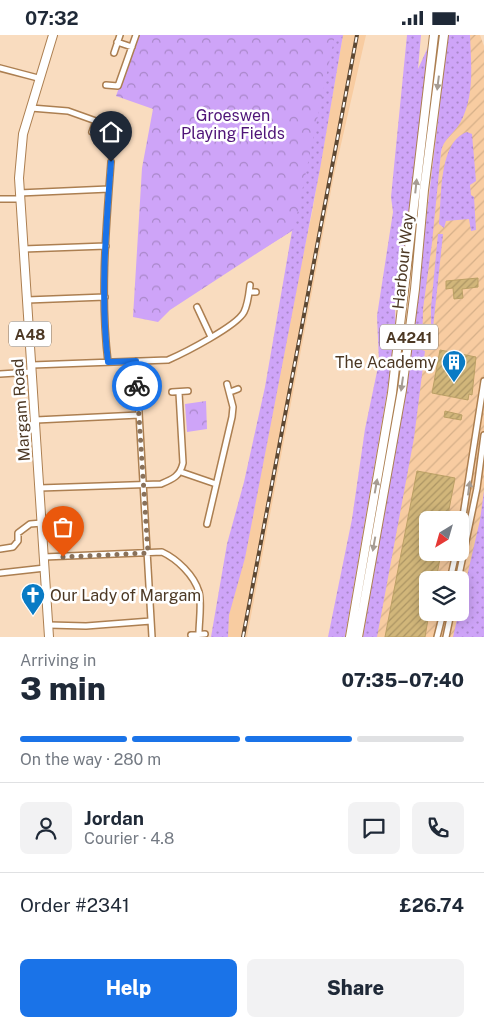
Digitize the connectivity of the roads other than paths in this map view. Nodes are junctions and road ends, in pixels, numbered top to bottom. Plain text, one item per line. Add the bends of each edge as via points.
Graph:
1 (52, 35) edge
2 (120, 35) edge
3 (136, 35) edge
4 (434, 35) edge
5 (444, 35) edge
6 (118, 42) junction
7 (132, 47) junction
8 (114, 53) dead end
9 (0, 68) edge
10 (38, 78) junction
11 (106, 85) dead end
12 (31, 108) junction
13 (96, 121) junction
14 (110, 126) dead end
15 (92, 132) dead end
16 (111, 162) dead end
17 (109, 189) junction
18 (19, 196) junction
19 (0, 199) edge
20 (106, 246) junction
21 (22, 249) junction
22 (250, 285) dead end
23 (249, 292) junction
24 (256, 292) dead end
25 (105, 297) junction
26 (27, 300) junction
27 (197, 307) dead end
28 (206, 311) dead end
29 (200, 315) junction
30 (211, 337) junction
31 (136, 361) junction
32 (108, 362) junction
33 (32, 369) junction
34 (0, 374) edge
35 (484, 381) edge
36 (227, 384) dead end
37 (238, 389) dead end
38 (188, 391) dead end
39 (172, 392) dead end
40 (179, 393) junction
41 (230, 393) junction
42 (139, 415) junction
43 (36, 420) junction
44 (484, 435) edge
45 (181, 472) junction
46 (143, 483) junction
47 (216, 483) junction
48 (39, 488) junction
49 (464, 511) edge
50 (209, 517) junction
51 (216, 518) dead end
52 (42, 523) junction
53 (207, 524) dead end
54 (0, 549) edge
55 (148, 553) junction
56 (44, 557) junction
57 (44, 568) junction
58 (460, 571) edge
59 (0, 573) edge
60 (151, 621) junction
61 (441, 621) edge
62 (449, 621) edge
63 (49, 625) junction
64 (191, 635) dead end
65 (49, 637) edge
66 (152, 637) edge
67 (350, 637) edge
68 (358, 637) edge
69 (437, 637) edge
70 (446, 637) edge

1 - 10 main road, Margam Road / A48
2 - 6 street
3 - 7 street
67 -> 4 main road, Harbour Way / A4241 via 392,393
5 -> 68 main road, Harbour Way / A4241 via 402,390
6 - 7 street
6 - 8 street
7 - 11 street via 118,86
9 - 10 street
10 - 12 main road, Margam Road / A48
12 - 13 street via 68,111
12 - 18 main road, Margam Road / A48 via 23,134
13 - 14 street
13 - 15 street
16 - 17 street
17 - 18 street
17 - 20 street
18 - 19 street
18 - 21 main road, Margam Road / A48
20 - 21 street
20 - 25 street
21 - 26 main road, Margam Road / A48
22 - 23 street
23 - 24 street
23 - 30 street via 244,312
25 - 26 street
25 - 32 street
26 - 33 main road, Margam Road / A48
27 - 29 street
28 - 29 street
29 - 30 street
30 - 31 street via 168,360
31 - 32 street
31 - 42 street
32 - 33 street
33 - 34 street
33 - 43 main road, Margam Road / A48
49 -> 35 street
36 - 41 street
37 - 41 street
38 - 40 street
39 - 40 street
40 - 45 street
41 - 47 street via 232,417
42 - 43 street
42 - 46 street
43 - 48 main road, Margam Road / A48
44 - 58 street via 476,497
45 - 46 street via 161,484
45 - 47 street
46 - 48 street
46 - 55 street
47 - 50 street
48 - 52 main road, Margam Road / A48
50 - 51 street
50 - 53 street
52 - 54 street via 24,527 13,547
52 - 56 main road, Margam Road / A48
55 - 56 street
55 - 60 street
55 - 64 street via 162,551 175,558 199,592 202,633
56 - 57 main road, Margam Road / A48
57 - 59 street
57 - 63 main road, Margam Road / A48
60 - 63 street
60 - 66 street
61 - 69 street
62 - 70 street
63 - 65 main road, Margam Road / A48

